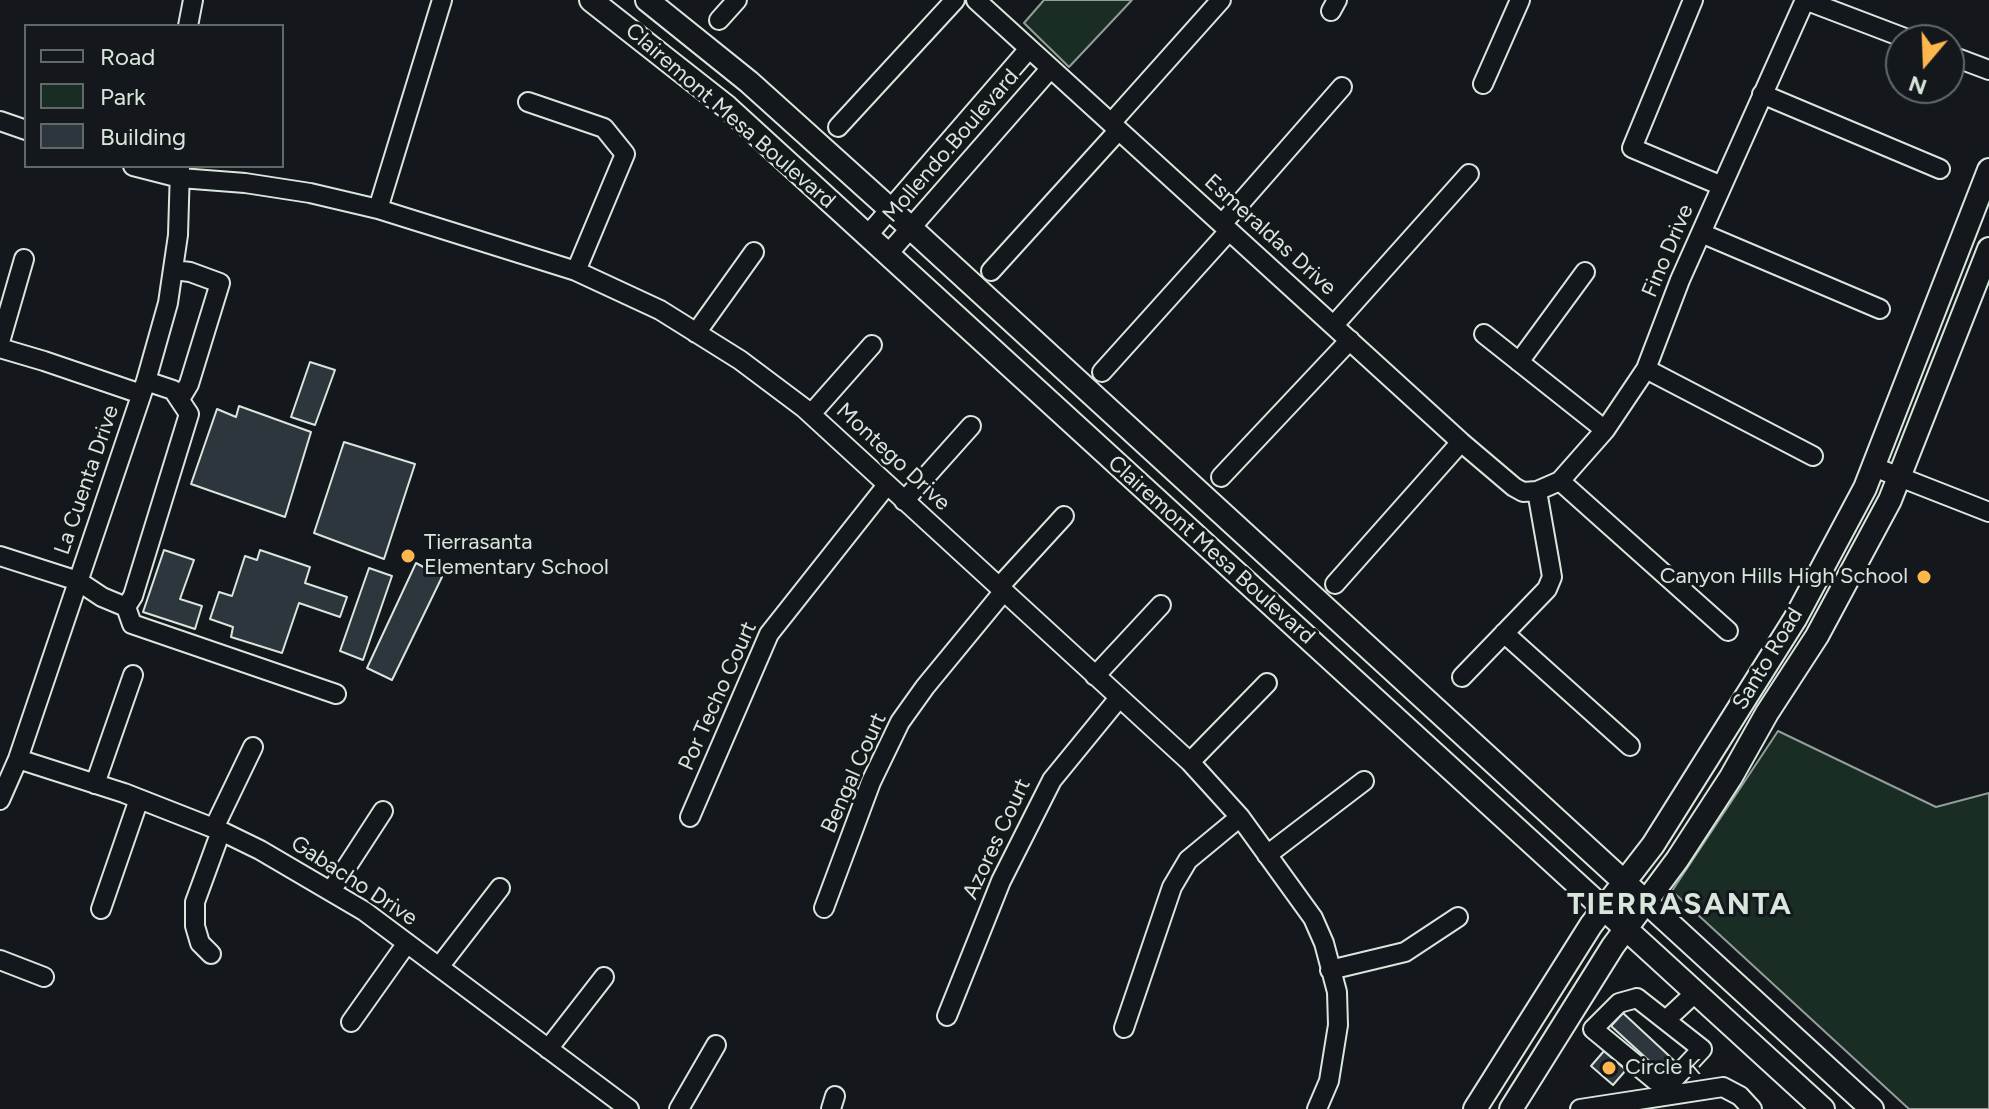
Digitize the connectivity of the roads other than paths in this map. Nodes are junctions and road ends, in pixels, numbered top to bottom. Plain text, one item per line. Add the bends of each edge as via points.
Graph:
1 (193, 0) edge
2 (442, 0) edge
3 (591, 0) edge
4 (647, 0) edge
5 (737, 0) edge
6 (955, 0) edge
7 (976, 0) edge
8 (1221, 0) edge
9 (1520, 0) edge
10 (1693, 0) edge
11 (1805, 0) edge
12 (719, 20) dead end
13 (188, 24) edge
14 (1885, 30) edge
15 (1028, 50) junction
16 (1965, 61) edge
17 (1050, 69) junction
18 (1989, 70) edge
19 (1483, 84) dead end
20 (1342, 87) dead end
21 (1762, 94) junction
22 (528, 102) dead end
23 (0, 121) edge
24 (838, 127) dead end
25 (1114, 127) junction
26 (24, 129) edge
27 (149, 168) edge
28 (1940, 169) dead end
29 (1989, 170) edge
30 (180, 172) edge
31 (1469, 174) dead end
32 (1722, 186) junction
33 (378, 209) junction
34 (891, 210) junction
35 (1226, 228) junction
36 (911, 229) junction
37 (1701, 233) junction
38 (867, 236) junction
39 (1989, 249) edge
40 (754, 252) dead end
41 (887, 255) junction
42 (24, 259) dead end
43 (174, 270) junction
44 (576, 271) junction
45 (991, 271) dead end
46 (1585, 272) dead end
47 (1880, 309) dead end
48 (1334, 325) junction
49 (696, 333) junction
50 (1484, 334) dead end
51 (1350, 340) junction
52 (0, 342) edge
53 (872, 345) dead end
54 (0, 348) edge
55 (1519, 362) junction
56 (1646, 369) junction
57 (1102, 372) dead end
58 (144, 388) junction
59 (180, 399) junction
60 (811, 414) junction
61 (971, 426) dead end
62 (1605, 430) junction
63 (1461, 442) junction
64 (1813, 456) dead end
65 (1874, 467) junction
66 (1899, 476) junction
67 (1221, 477) dead end
68 (1560, 481) junction
69 (887, 485) junction
70 (1537, 491) junction
71 (904, 501) junction
72 (1989, 512) edge
73 (1064, 516) dead end
74 (0, 556) edge
75 (78, 581) junction
76 (1335, 584) dead end
77 (1001, 589) junction
78 (1161, 605) dead end
79 (126, 607) junction
80 (1728, 631) dead end
81 (1504, 633) junction
82 (133, 675) dead end
83 (1095, 676) junction
84 (1462, 677) dead end
85 (1267, 683) dead end
86 (336, 694) dead end
87 (1119, 698) junction
88 (1630, 746) dead end
89 (253, 747) dead end
90 (18, 759) junction
91 (1190, 762) junction
92 (1364, 781) dead end
93 (95, 784) junction
94 (139, 799) junction
95 (0, 800) edge
96 (383, 811) dead end
97 (690, 817) dead end
98 (1240, 817) junction
99 (218, 830) junction
100 (1267, 855) junction
101 (1623, 881) junction
102 (500, 888) dead end
103 (331, 891) junction
104 (1646, 901) junction
105 (824, 908) dead end
106 (101, 909) dead end
107 (1603, 909) junction
108 (1458, 917) dead end
109 (1626, 929) junction
110 (407, 943) junction
111 (211, 954) dead end
112 (0, 960) edge
113 (439, 967) junction
114 (1330, 970) junction
115 (44, 977) dead end
116 (604, 977) dead end
117 (1695, 993) junction
118 (1572, 1014) junction
119 (947, 1016) dead end
120 (1667, 1019) junction
121 (351, 1022) dead end
122 (1124, 1028) dead end
123 (1593, 1029) junction
124 (716, 1045) dead end
125 (548, 1049) junction
126 (1860, 1105) edge
127 (629, 1109) edge
128 (679, 1109) edge
129 (1317, 1109) edge
130 (1475, 1109) edge
131 (1511, 1109) edge
132 (1580, 1109) edge
133 (1752, 1109) edge
134 (1823, 1109) edge

1 - 13 street
2 - 33 street
3 - 38 main road, Clairemont Mesa Boulevard via 727,107
4 - 34 main road, Clairemont Mesa Boulevard via 749,82
5 - 12 street
6 - 24 street
7 - 15 street, Esmeraldas Drive
8 - 25 street
9 - 19 street
10 - 32 street via 1632,148
11 - 14 street
11 - 21 street, Fino Drive
15 - 17 street, Esmeraldas Drive
15 - 34 street, Mollendo Boulevard
16 - 18 street
17 - 25 street, Esmeraldas Drive
17 - 36 street, Mollendo Boulevard
20 - 35 street
21 - 28 street
21 - 32 street, Fino Drive
22 - 44 street via 604,128 625,154
23 - 26 street
25 - 35 street, Esmeraldas Drive
25 - 45 street
27 - 30 street, Montego Drive
29 - 65 main road, Santo Road
30 - 33 street, Montego Drive
30 - 43 street, La Cuenta Drive
31 - 48 street
32 - 37 street, Fino Drive
33 - 44 street, Montego Drive
34 - 36 main road, Clairemont Mesa Boulevard
34 - 38 street, Mollendo Boulevard
35 - 48 street, Esmeraldas Drive
35 - 57 street
36 - 41 street, Mollendo Boulevard
36 - 101 main road, Clairemont Mesa Boulevard
37 - 47 street
37 - 56 street, Fino Drive
38 - 41 main road, Clairemont Mesa Boulevard
39 - 66 main road, Santo Road
40 - 49 street
41 - 107 main road, Clairemont Mesa Boulevard
42 - 52 street
43 - 58 street, La Cuenta Drive
43 - 59 street via 220,283
44 - 49 street, Montego Drive
46 - 55 street
48 - 51 street, Esmeraldas Drive
49 - 60 street, Montego Drive
50 - 55 street
51 - 63 street, Esmeraldas Drive
51 - 67 street
53 - 60 street
54 - 58 street
55 - 62 street
56 - 62 street, Fino Drive
56 - 64 street
58 - 59 street via 173,390
58 - 75 street, La Cuenta Drive
59 - 79 street via 189,414 186,428
60 - 69 street, Montego Drive
61 - 71 street
62 - 68 street, Fino Drive
63 - 70 street, Esmeraldas Drive via 1514,487
63 - 76 street
65 - 66 street
65 - 101 main road, Santo Road via 1795,619 1653,845
66 - 72 street
66 - 104 main road, Santo Road via 1817,636 1731,777
68 - 70 street, Fino Drive
68 - 80 street
69 - 71 street, Montego Drive
69 - 97 street, Por Techo Court via 769,634
70 - 81 street via 1552,577 1547,589
71 - 77 street, Montego Drive
73 - 77 street, Bengal Court
74 - 75 street
75 - 79 street
75 - 90 street, La Cuenta Drive
77 - 83 street, Montego Drive
77 - 105 street, Bengal Court via 900,722 871,782
78 - 83 street
79 - 86 street via 132,624
81 - 84 street
81 - 88 street
82 - 93 street
83 - 87 street, Montego Drive
85 - 91 street
87 - 91 street, Montego Drive
87 - 119 street, Azores Court via 1052,780 1001,881
89 - 99 street
90 - 93 street, Gabacho Drive
90 - 95 street, La Cuenta Drive
91 - 98 street, Montego Drive
92 - 100 street
93 - 94 street, Gabacho Drive
94 - 99 street, Gabacho Drive
94 - 106 street
96 - 103 street
98 - 100 street, Montego Drive
98 - 122 street via 1188,860 1172,887
99 - 103 street, Gabacho Drive
99 - 111 street via 195,902 200,943
100 - 114 street, Montego Drive via 1313,918
101 - 104 main road, Clairemont Mesa Boulevard
101 - 107 main road, Santo Road
102 - 113 street
103 - 110 street, Gabacho Drive
104 - 109 main road, Santo Road
104 - 126 main road, Clairemont Mesa Boulevard
107 - 109 main road, Clairemont Mesa Boulevard
107 - 130 main road, Santo Road
108 - 114 street via 1405,952
109 - 117 main road, Clairemont Mesa Boulevard
109 - 118 main road, Santo Road
110 - 113 street, Gabacho Drive
110 - 121 street
112 - 115 street
113 - 125 street, Gabacho Drive
114 - 129 street, Montego Drive via 1338,1025 1329,1081
116 - 125 street
117 - 120 street
117 - 134 main road, Clairemont Mesa Boulevard
118 - 123 street
118 - 131 main road, Santo Road
120 - 123 street via 1637,998 1619,1003
120 - 123 street via 1702,1049 1674,1079 1656,1081
124 - 128 street
125 - 127 street, Gabacho Drive
132 - 133 street via 1723,1087

